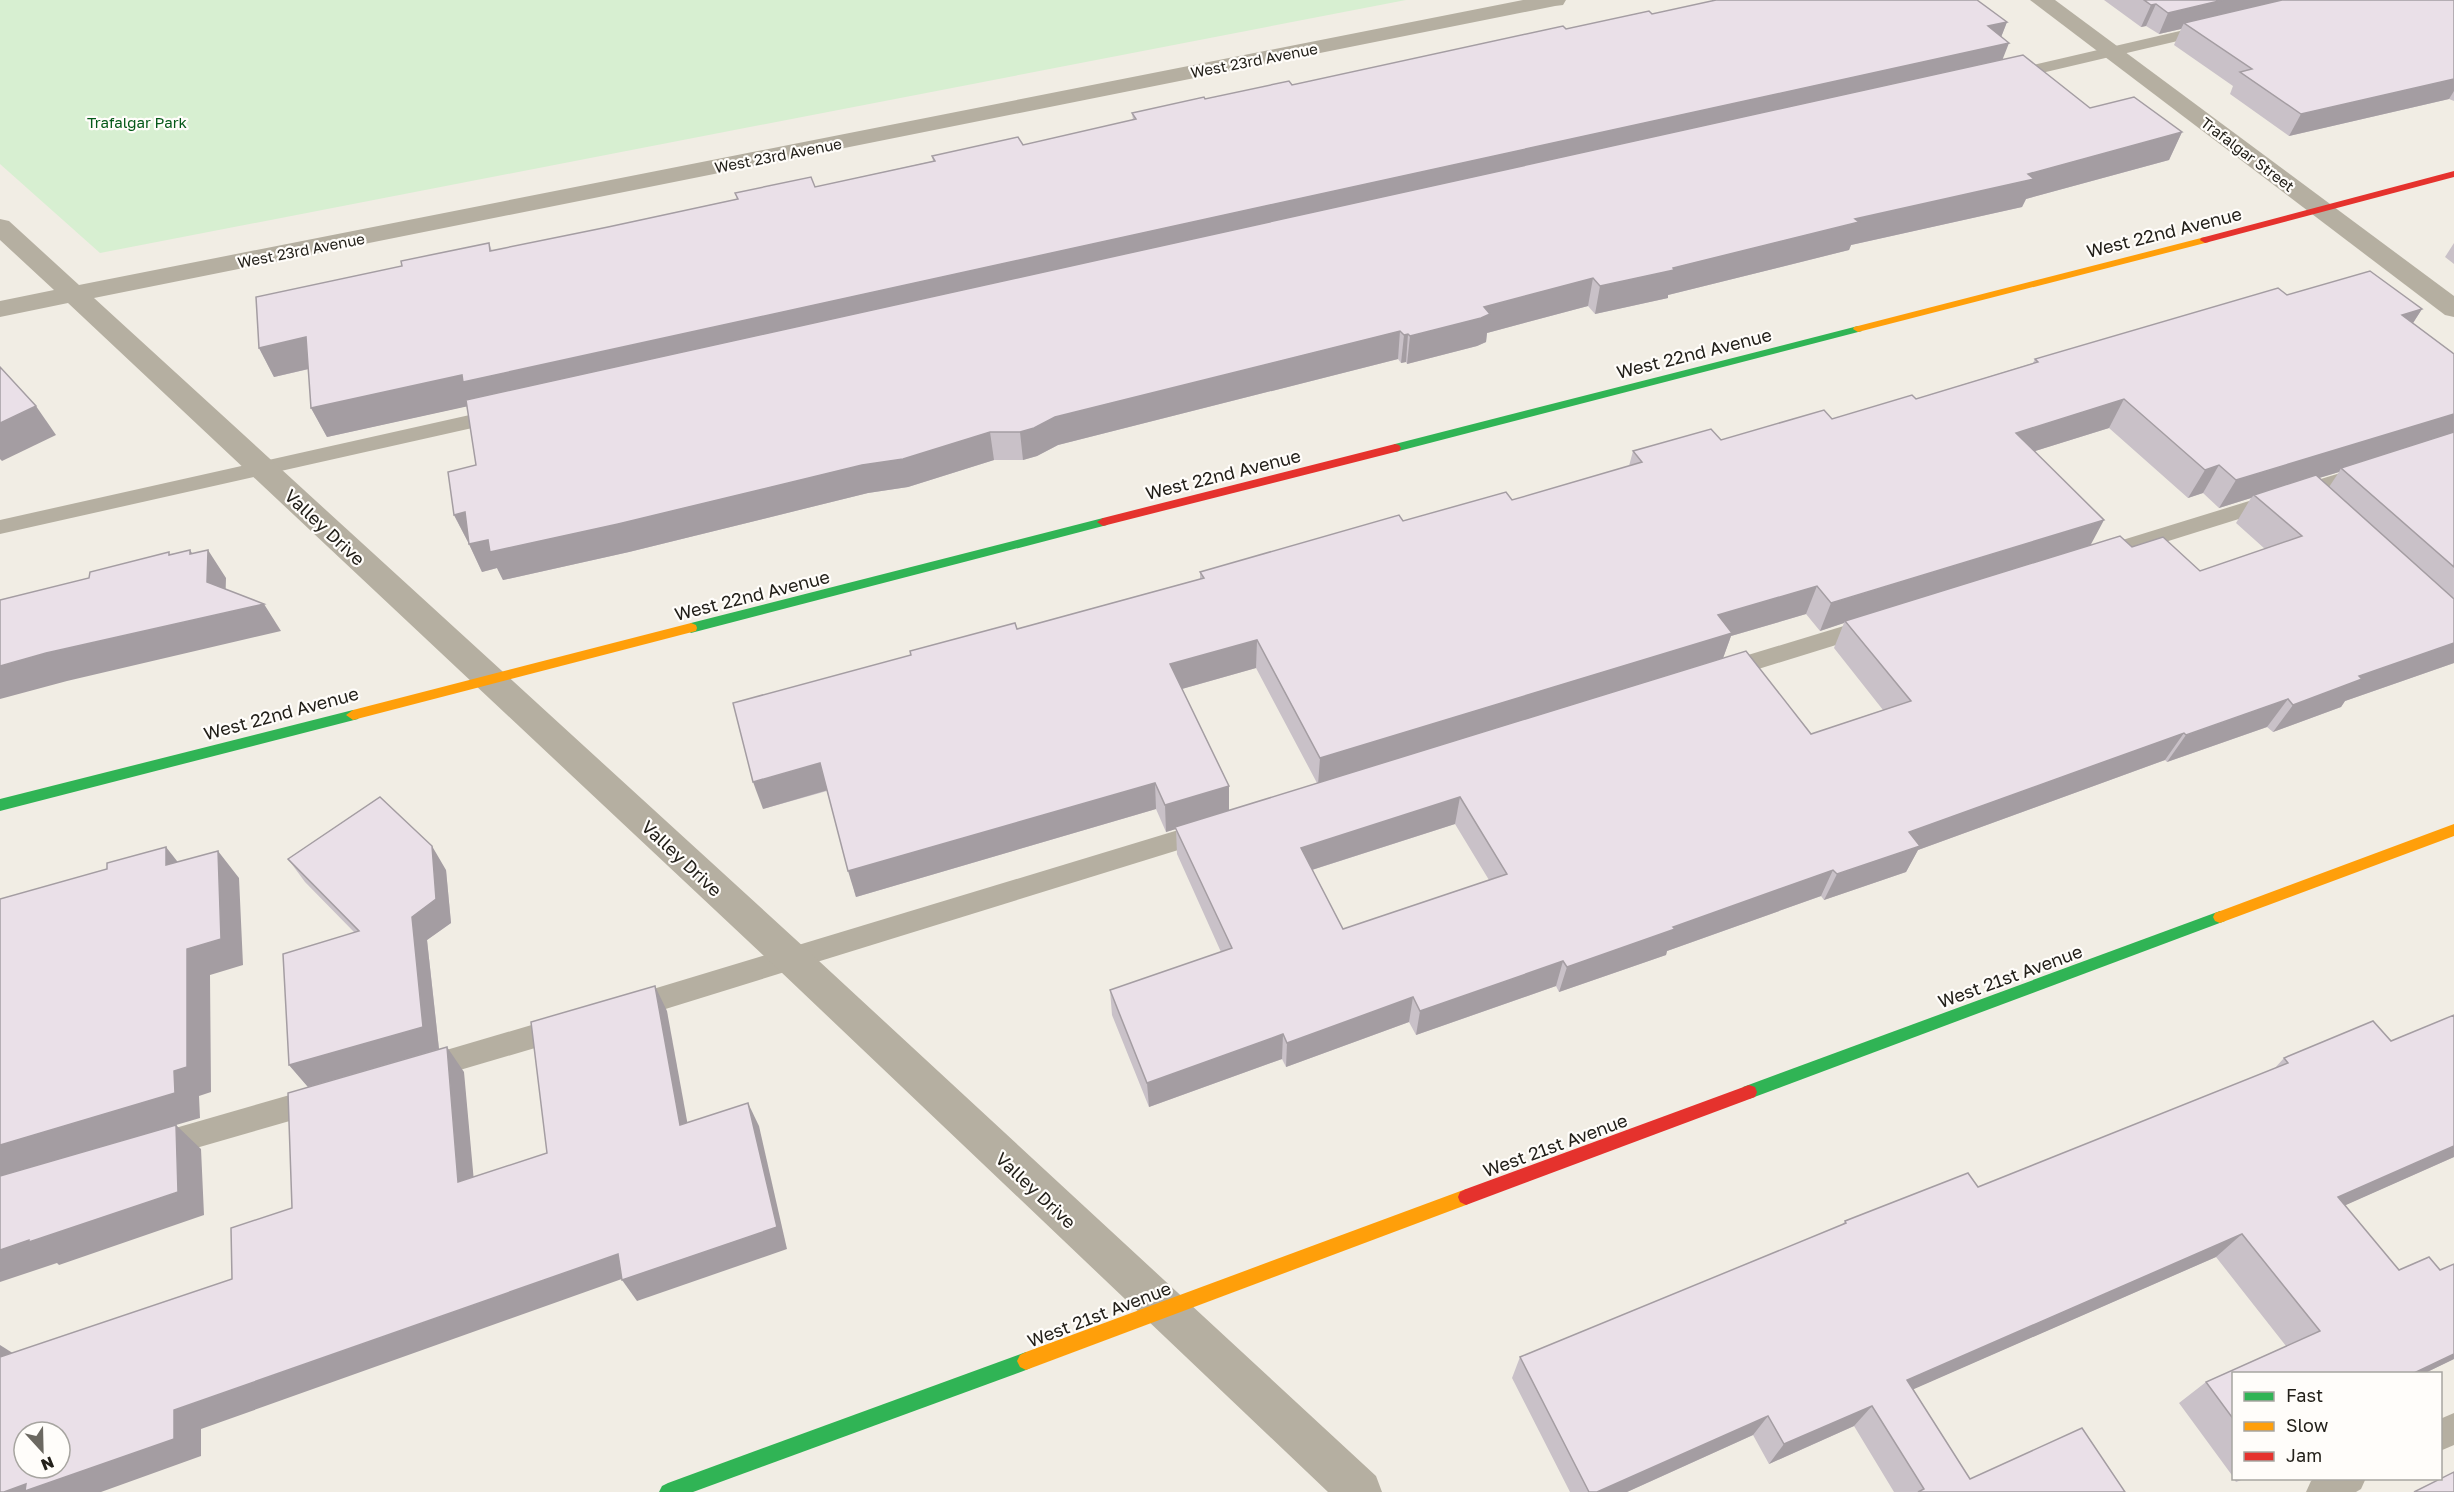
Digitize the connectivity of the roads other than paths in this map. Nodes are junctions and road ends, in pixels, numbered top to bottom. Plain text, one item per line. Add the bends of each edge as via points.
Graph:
1 (1555, 0) edge
2 (2041, 0) edge
3 (2230, 25) edge
4 (2111, 53) junction
5 (1993, 79) edge
6 (2454, 174) edge
7 (2322, 209) junction
8 (0, 226) edge
9 (74, 294) junction
10 (0, 309) edge
11 (2454, 309) edge
12 (522, 410) edge
13 (2389, 465) edge
14 (263, 469) junction
15 (0, 527) edge
16 (2074, 562) edge
17 (1892, 619) edge
18 (1698, 679) edge
19 (489, 680) junction
20 (0, 805) edge
21 (1232, 824) edge
22 (2454, 830) edge
23 (793, 960) junction
24 (401, 1076) edge
25 (343, 1092) edge
26 (137, 1152) edge
27 (1164, 1309) junction
28 (2348, 1480) edge
29 (668, 1492) edge
30 (1360, 1492) edge
31 (2322, 1492) edge

1 - 9 street, West 23rd Avenue
2 - 4 street, Trafalgar Street
3 - 4 lane
4 - 5 lane
4 - 7 street, Trafalgar Street
6 - 7 street, West 22nd Avenue
7 - 11 street, Trafalgar Street
7 - 19 street, West 22nd Avenue
8 - 9 street, Valley Drive
9 - 10 street, West 23rd Avenue
9 - 14 street, Valley Drive
12 - 14 lane
13 - 16 lane via 2310,499
14 - 15 lane
14 - 19 street, Valley Drive
17 - 18 lane
19 - 20 street, West 22nd Avenue
19 - 23 street, Valley Drive
21 - 23 lane
22 - 27 street, West 21st Avenue
23 - 24 lane
23 - 27 street, Valley Drive
25 - 26 lane
27 - 29 street, West 21st Avenue
27 - 30 street, Valley Drive
28 - 31 lane

